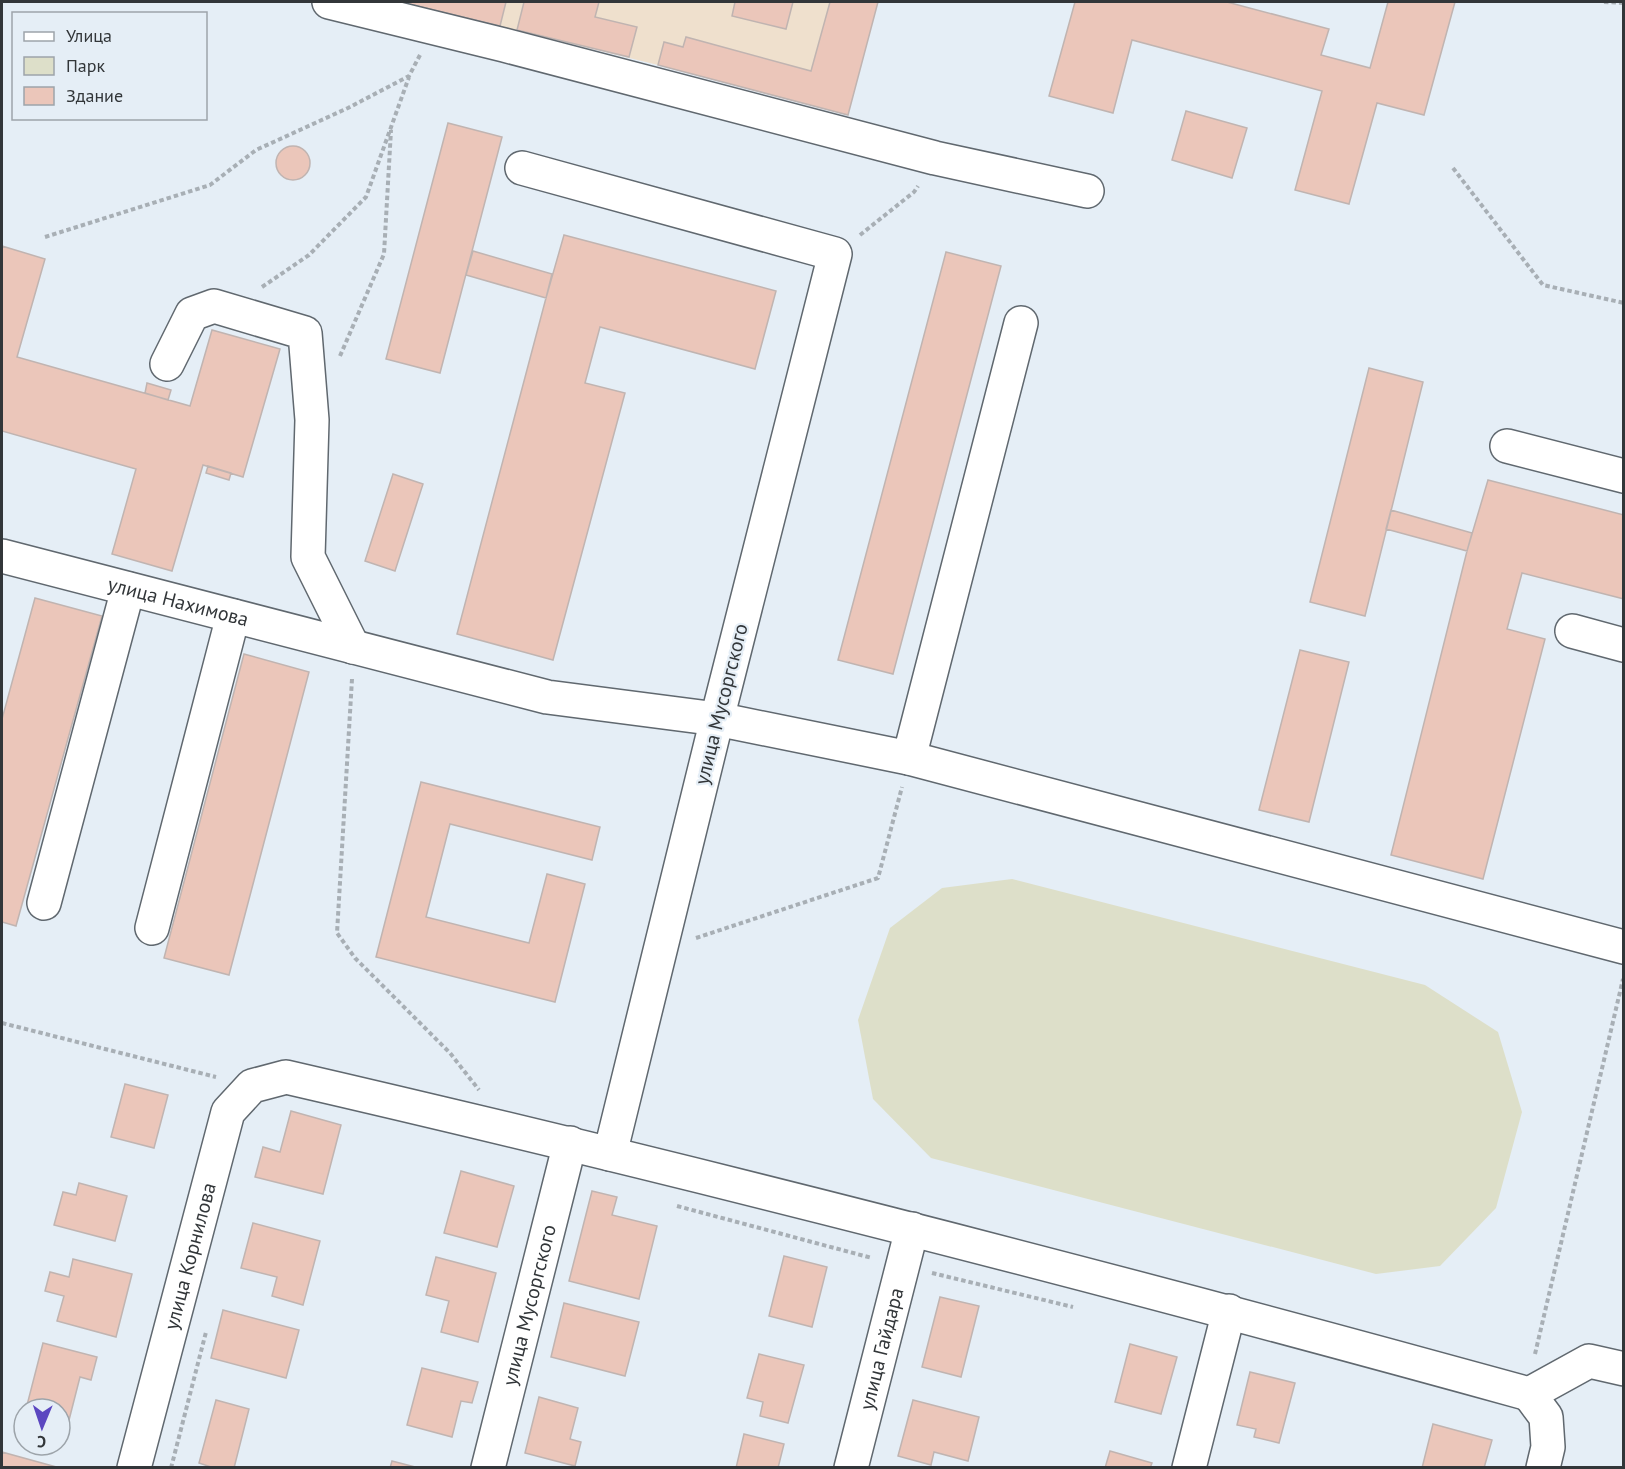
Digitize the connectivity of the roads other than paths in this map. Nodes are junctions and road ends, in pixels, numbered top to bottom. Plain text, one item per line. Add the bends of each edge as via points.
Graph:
1 (328, 2) edge
2 (522, 168) dead end
3 (1087, 191) dead end
4 (1020, 323) dead end
5 (167, 364) dead end
6 (1507, 446) dead end
7 (1623, 476) edge
8 (2, 556) edge
9 (128, 589) junction
10 (233, 616) junction
11 (1572, 631) dead end
12 (1623, 645) edge
13 (353, 647) junction
14 (717, 719) junction
15 (909, 758) junction
16 (44, 903) dead end
17 (152, 928) dead end
18 (1623, 947) edge
19 (570, 1143) junction
20 (610, 1154) junction
21 (912, 1229) junction
22 (1229, 1311) junction
23 (1623, 1369) edge
24 (1529, 1394) junction
25 (134, 1467) edge
26 (488, 1467) edge
27 (851, 1467) edge
28 (1190, 1467) edge
29 (1543, 1467) edge

1 - 3 street via 434,27 506,36 641,70 935,158
2 - 14 street, улица Мусоргского via 835,254
4 - 15 street
5 - 13 street via 192,314 214,306 305,333 312,420 308,557
6 - 7 street
8 - 9 street, улица Нахимова
9 - 10 street, улица Нахимова
9 - 16 street
10 - 13 street, улица Нахимова
10 - 17 street
11 - 12 street
13 - 14 street, улица Нахимова via 547,697
14 - 15 street, улица Нахимова
14 - 20 street, улица Мусоргского
15 - 18 street, улица Нахимова
19 - 20 street
19 - 25 street, улица Корнилова via 286,1077 252,1086 228,1112
19 - 26 street, улица Мусоргского
20 - 21 street
21 - 22 street
21 - 27 street, улица Гайдара
22 - 24 street
22 - 28 street
23 - 24 street via 1589,1362
24 - 29 street via 1546,1417 1548,1447

